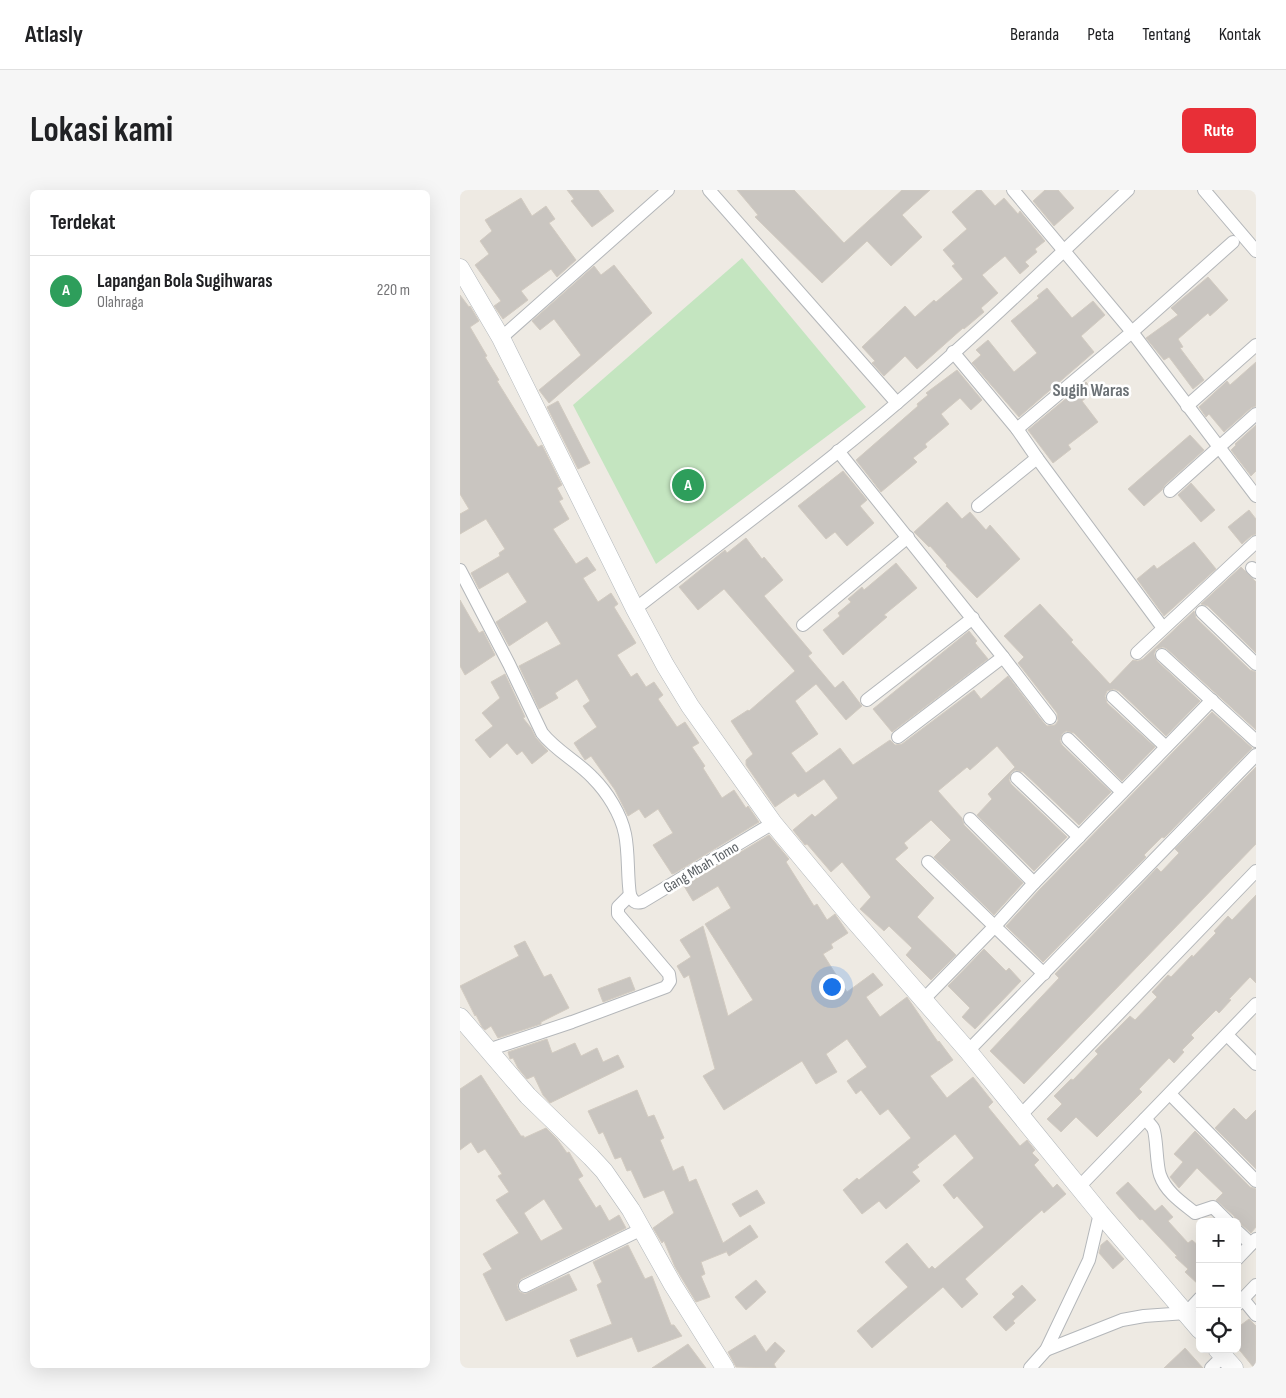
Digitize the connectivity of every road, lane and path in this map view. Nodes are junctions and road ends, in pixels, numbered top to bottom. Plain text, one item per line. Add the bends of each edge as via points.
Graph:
1 (668, 190) edge
2 (709, 190) edge
3 (1013, 190) edge
4 (1128, 190) edge
5 (1204, 190) edge
6 (1233, 242) dead end
7 (1064, 251) junction
8 (1256, 252) edge
9 (462, 277) edge
10 (1132, 332) junction
11 (501, 338) junction
12 (1256, 345) edge
13 (953, 352) junction
14 (897, 403) junction
15 (1187, 406) junction
16 (1256, 414) edge
17 (1017, 429) junction
18 (1218, 447) junction
19 (838, 451) junction
20 (1037, 458) junction
21 (1170, 490) dead end
22 (1256, 496) edge
23 (978, 506) dead end
24 (908, 536) junction
25 (1256, 542) edge
26 (460, 570) edge
27 (635, 609) junction
28 (1202, 612) dead end
29 (973, 618) junction
30 (803, 625) dead end
31 (1163, 628) junction
32 (1136, 652) dead end
33 (1162, 655) dead end
34 (1003, 657) junction
35 (1256, 664) edge
36 (1113, 696) dead end
37 (867, 700) dead end
38 (1212, 700) junction
39 (1050, 718) dead end
40 (898, 737) dead end
41 (1068, 739) dead end
42 (1256, 742) edge
43 (1166, 746) junction
44 (1256, 755) edge
45 (1017, 778) dead end
46 (1122, 792) junction
47 (970, 819) dead end
48 (773, 823) junction
49 (1079, 837) junction
50 (928, 862) dead end
51 (1256, 871) edge
52 (1034, 883) junction
53 (624, 900) junction
54 (995, 926) junction
55 (1044, 974) junction
56 (924, 999) junction
57 (1256, 1004) edge
58 (460, 1017) edge
59 (1227, 1035) junction
60 (488, 1050) junction
61 (968, 1051) junction
62 (1256, 1064) edge
63 (1170, 1094) junction
64 (1021, 1115) junction
65 (1145, 1119) junction
66 (1256, 1181) edge
67 (1079, 1187) junction
68 (1100, 1213) junction
69 (1224, 1218) edge
70 (642, 1229) junction
71 (1241, 1234) edge
72 (1253, 1242) edge
73 (1241, 1255) edge
74 (1256, 1285) edge
75 (525, 1286) dead end
76 (1241, 1301) edge
77 (1196, 1302) edge
78 (1241, 1303) edge
79 (1186, 1313) junction
80 (1256, 1315) edge
81 (1196, 1325) edge
82 (1046, 1350) junction
83 (725, 1368) edge
84 (1030, 1368) edge

1 - 11 street
2 - 14 street
3 - 7 street
4 - 7 street
5 - 8 street
6 - 10 street
7 - 10 street
7 - 13 street
9 - 11 street
10 - 15 street
10 - 17 street
11 - 27 street
12 - 15 street
13 - 14 street
13 - 17 street
14 - 19 street
15 - 18 street
16 - 18 street
17 - 20 street
18 - 21 street
18 - 22 street
19 - 24 street
19 - 27 street
20 - 23 street
20 - 31 street
24 - 29 street
24 - 30 street
25 - 31 street
26 - 53 street via 542,732 548,741 593,777 621,820 625,834
27 - 48 street via 690,706
28 - 35 street
29 - 34 street
29 - 37 street
31 - 32 street
33 - 38 street
34 - 39 street
34 - 40 street
36 - 43 street
38 - 42 street
38 - 43 street
41 - 46 street
43 - 46 street
44 - 55 street
45 - 49 street
46 - 49 street
47 - 52 street
48 - 53 street, Gang Mbah Tomo via 642,902
48 - 56 street
49 - 52 street
50 - 54 street
51 - 64 street
52 - 54 street
53 - 60 street via 617,911 669,974 668,984 663,989
54 - 55 street
54 - 56 street
55 - 61 street
56 - 61 street
57 - 59 street
58 - 60 street
59 - 62 street
59 - 63 street
60 - 70 street via 528,1096 604,1171
61 - 64 street
63 - 65 street
63 - 66 street
64 - 67 street
65 - 67 street
65 - 69 street via 1154,1131 1160,1175 1166,1188 1195,1212 1213,1207
67 - 68 street
68 - 79 street
68 - 82 street via 1089,1260
70 - 75 street
70 - 83 street via 672,1285
71 - 72 street
72 - 73 street
74 - 76 street
77 - 79 street
78 - 80 street
79 - 81 street
79 - 82 street via 1122,1320
82 - 84 street

